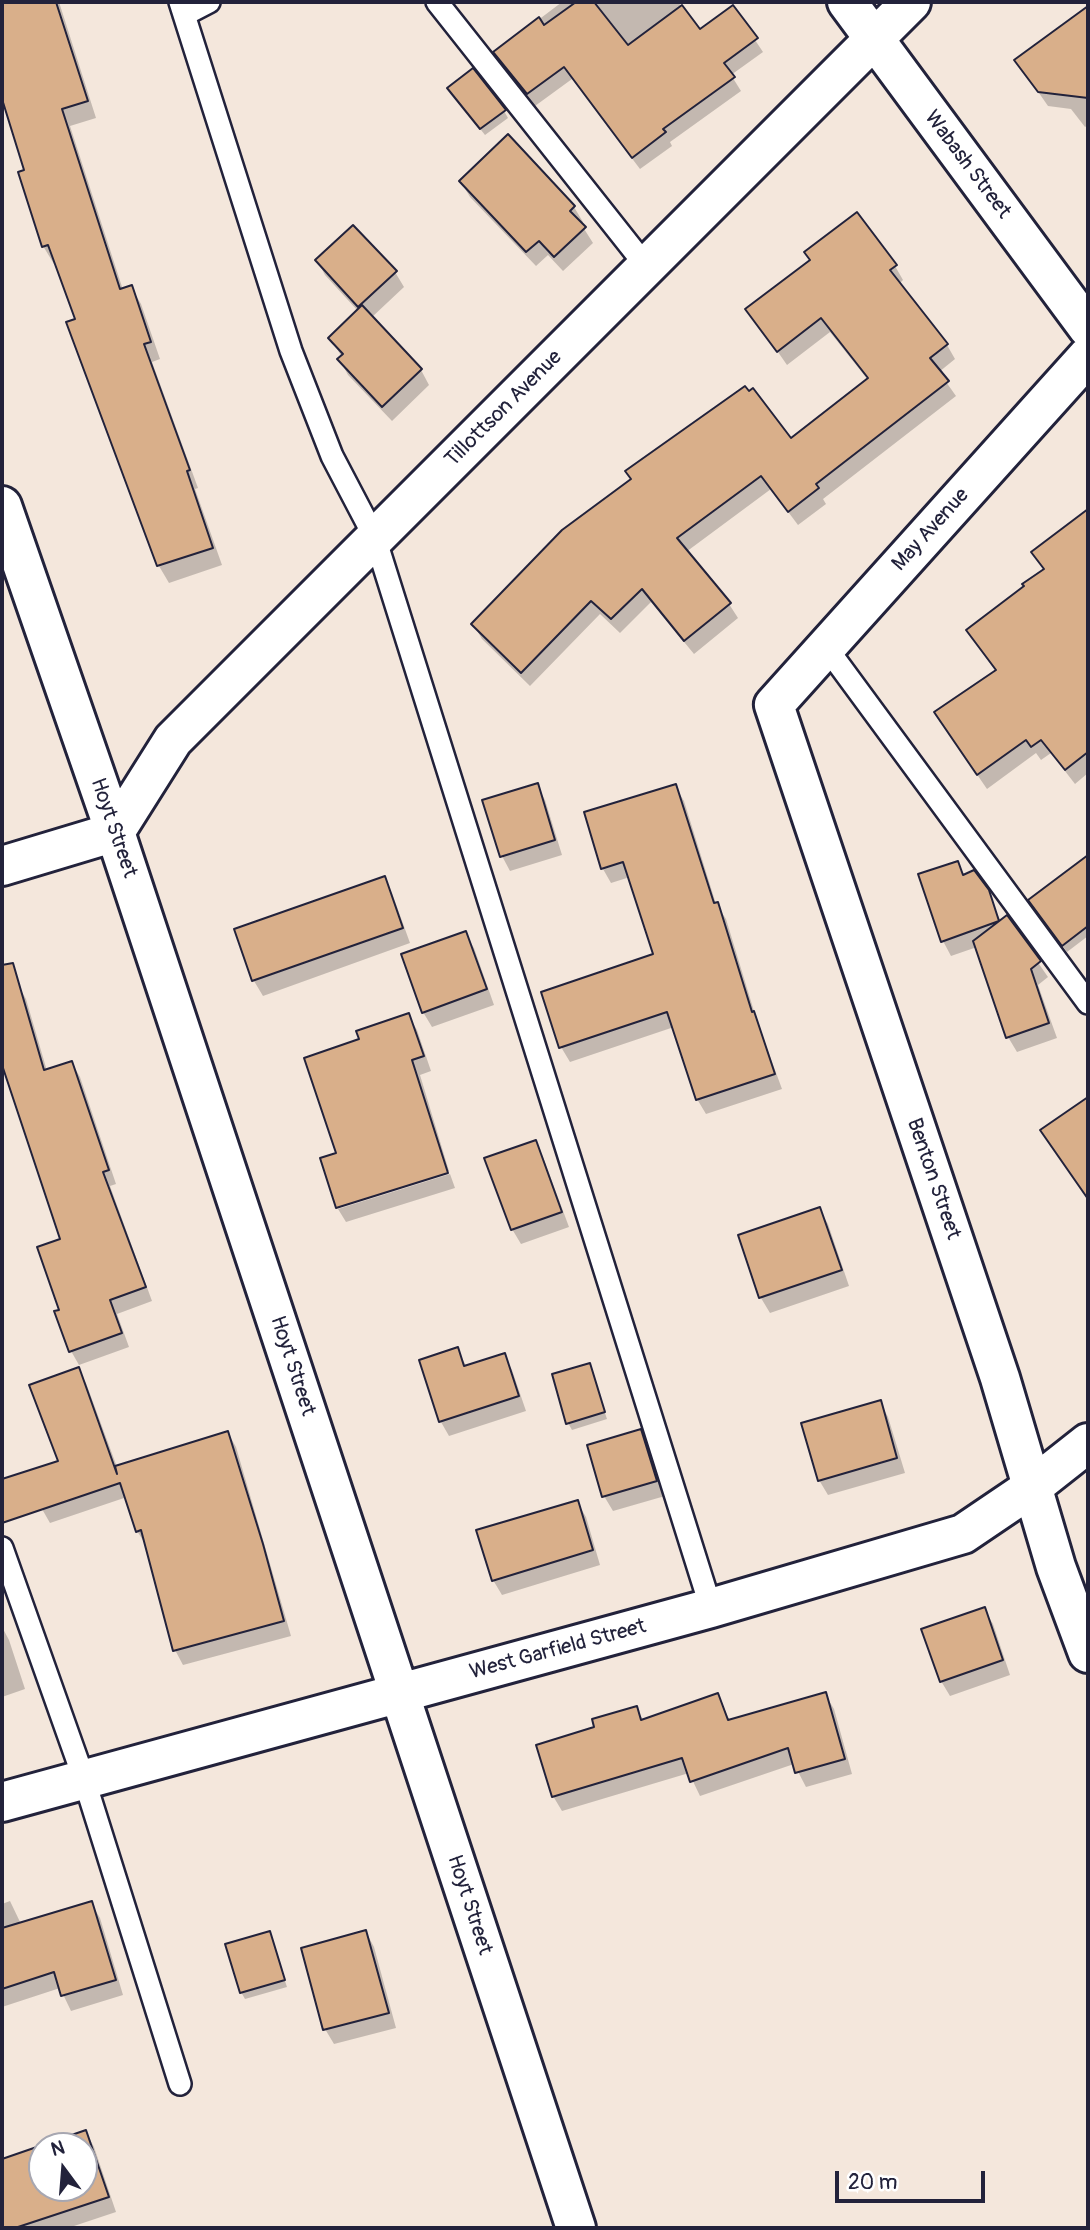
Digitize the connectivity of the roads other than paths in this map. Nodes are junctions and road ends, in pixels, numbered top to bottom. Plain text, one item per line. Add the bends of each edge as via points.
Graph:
1 (209, 2) edge
2 (437, 2) edge
3 (847, 2) edge
4 (911, 2) edge
5 (182, 8) edge
6 (874, 39) junction
7 (646, 267) junction
8 (1088, 328) edge
9 (1088, 356) edge
10 (2, 506) edge
11 (375, 538) junction
12 (826, 647) junction
13 (774, 705) joint
14 (115, 832) junction
15 (2, 866) edge
16 (1088, 1003) edge
17 (1088, 1443) edge
18 (1031, 1488) junction
19 (2, 1548) edge
20 (711, 1608) junction
21 (1088, 1653) edge
22 (399, 1693) junction
23 (84, 1779) junction
24 (2, 1802) edge
25 (180, 2084) dead end
26 (576, 2228) edge

1 - 5 lane
2 - 7 lane
3 - 6 street, Wabash Street
4 - 6 street, Tillottson Avenue
5 - 11 lane via 291,351 332,456
6 - 7 street, Tillottson Avenue
6 - 8 street, Wabash Street
7 - 11 street, Tillottson Avenue
9 - 12 street, May Avenue
10 - 14 street, Hoyt Street
11 - 14 street, Tillottson Avenue via 173,740
11 - 20 lane
12 - 13 street, May Avenue
12 - 16 lane
13 - 18 street, Benton Street via 995,1364
14 - 15 street
14 - 22 street, Hoyt Street
17 - 18 street, West Garfield Street
18 - 20 street, West Garfield Street via 963,1534
18 - 21 street, Benton Street
19 - 23 lane
20 - 22 street, West Garfield Street
22 - 23 street, West Garfield Street
22 - 26 street, Hoyt Street
23 - 24 street, West Garfield Street
23 - 25 lane

